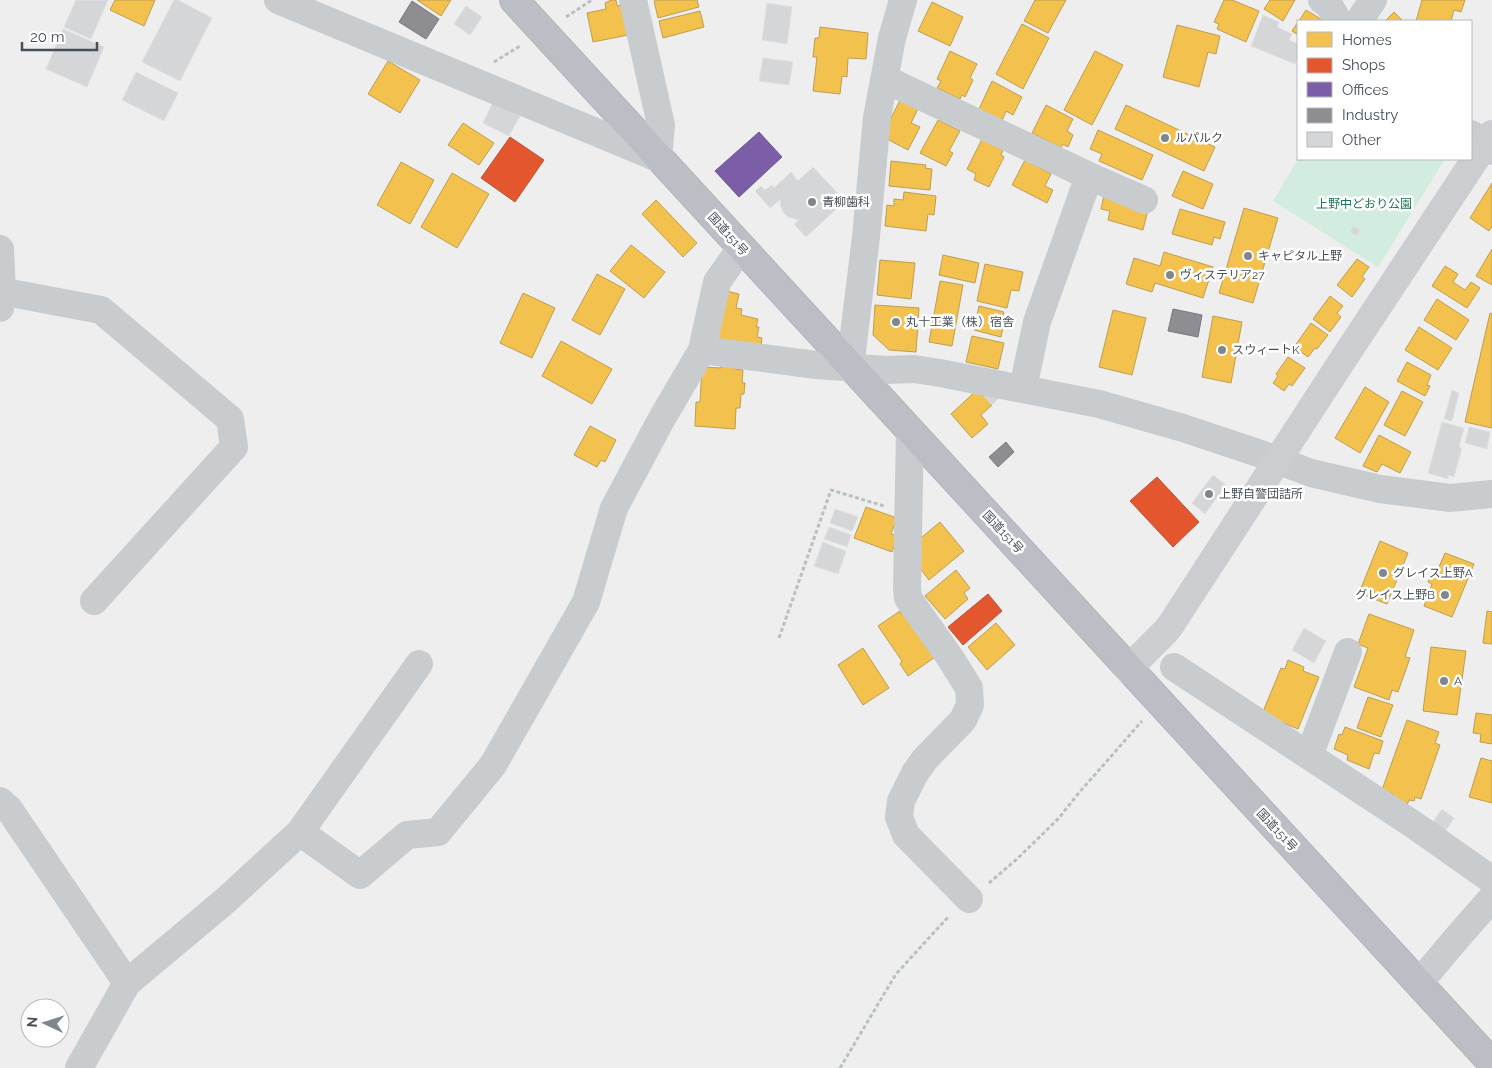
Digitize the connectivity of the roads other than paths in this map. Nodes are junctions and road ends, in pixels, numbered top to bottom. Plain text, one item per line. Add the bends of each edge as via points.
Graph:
1 (278, 0) edge
2 (514, 0) edge
3 (634, 0) edge
4 (904, 0) edge
5 (1322, 0) edge
6 (1373, 0) edge
7 (1337, 20) edge
8 (1360, 20) edge
9 (885, 79) junction
10 (1485, 141) edge
11 (658, 158) junction
12 (1088, 176) junction
13 (1144, 200) dead end
14 (741, 248) junction
15 (0, 249) edge
16 (1, 296) edge
17 (702, 350) junction
18 (850, 367) junction
19 (1023, 388) junction
20 (910, 432) junction
21 (1278, 460) junction
22 (1492, 494) edge
23 (94, 601) dead end
24 (1348, 652) dead end
25 (419, 664) dead end
26 (1174, 667) dead end
27 (1128, 668) junction
28 (1309, 756) junction
29 (0, 801) edge
30 (300, 832) junction
31 (1492, 880) edge
32 (1492, 898) edge
33 (969, 899) road end
34 (127, 983) junction
35 (1419, 984) junction
36 (1492, 1063) edge
37 (79, 1068) edge

1 - 11 street
2 - 11 highway, 国道151号
3 - 11 street via 661,125
4 - 9 street via 892,38
5 - 7 street
6 - 8 street
9 - 12 street
9 - 18 street via 877,118
10 - 21 street
11 - 14 highway, 国道151号
12 - 13 street
12 - 19 street via 1037,322
14 - 17 street via 717,282
14 - 18 highway, 国道151号
15 - 16 street
16 - 23 street via 101,310 230,419 234,447
17 - 18 street
17 - 30 street via 614,508 586,602 493,765 438,832 407,835 360,875
18 - 19 street via 932,372
18 - 20 highway, 国道151号
19 - 21 street via 1098,404 1184,428
20 - 27 highway, 国道151号
20 - 33 street via 908,598 969,688 970,705 964,720 915,773 901,801 899,817 906,835
21 - 22 street via 1311,473 1380,489 1450,498
21 - 27 street via 1166,631
24 - 28 street
25 - 30 street
26 - 28 street
27 - 35 highway, 国道151号
28 - 31 street
29 - 34 street via 9,809
30 - 34 street via 225,901
32 - 35 street
34 - 37 street
35 - 36 highway, 国道151号

